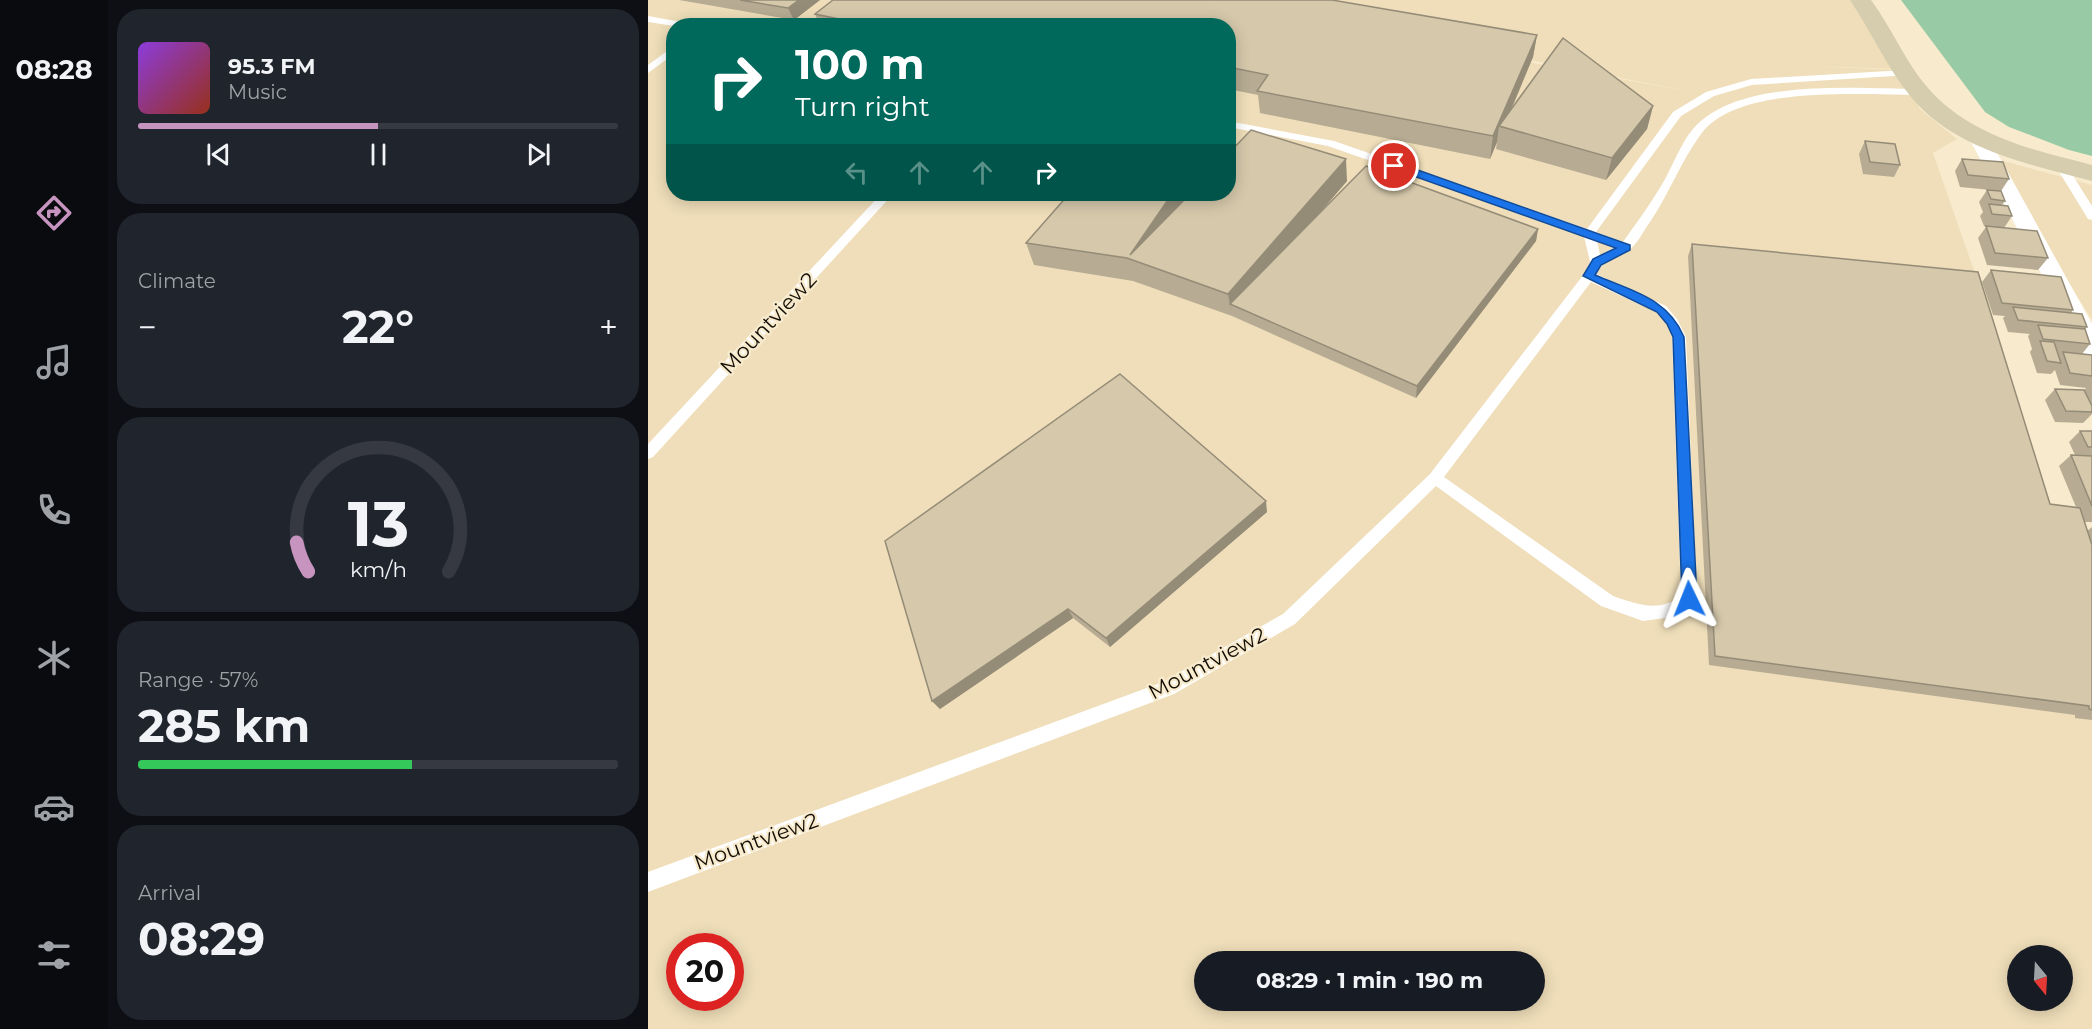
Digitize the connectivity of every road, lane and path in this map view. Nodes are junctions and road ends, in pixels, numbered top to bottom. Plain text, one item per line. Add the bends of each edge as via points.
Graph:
1 (1860, 0) edge
2 (648, 19) edge
3 (666, 22) edge
4 (666, 55) edge
5 (648, 69) edge
6 (1906, 73) junction
7 (1920, 92) junction
8 (1236, 125) edge
9 (1979, 138) junction
10 (2061, 165) junction
11 (2092, 173) edge
12 (881, 201) edge
13 (2092, 216) edge
14 (1589, 234) junction
15 (1626, 247) junction
16 (1592, 269) junction
17 (2092, 347) edge
18 (648, 453) edge
19 (1435, 478) junction
20 (648, 882) edge

1 - 6 main road
2 - 3 lane
4 - 5 lane
6 - 7 main road
6 - 14 lane via 1751,82 1710,94 1677,114
7 - 9 main road via 1953,122
7 - 15 lane via 1806,92 1760,98 1725,110 1697,131 1658,201
8 - 14 lane via 1330,143
9 - 10 main road
9 - 17 street
10 - 11 main road
10 - 13 lane
12 - 18 lane, Mountview2
14 - 15 lane
14 - 16 lane
15 - 16 lane
16 - 19 lane, Mountview2
16 - 19 lane via 1661,309 1678,337 1689,599 1674,611 1643,614 1607,601
19 - 20 lane, Mountview2 via 1288,619 1168,688

